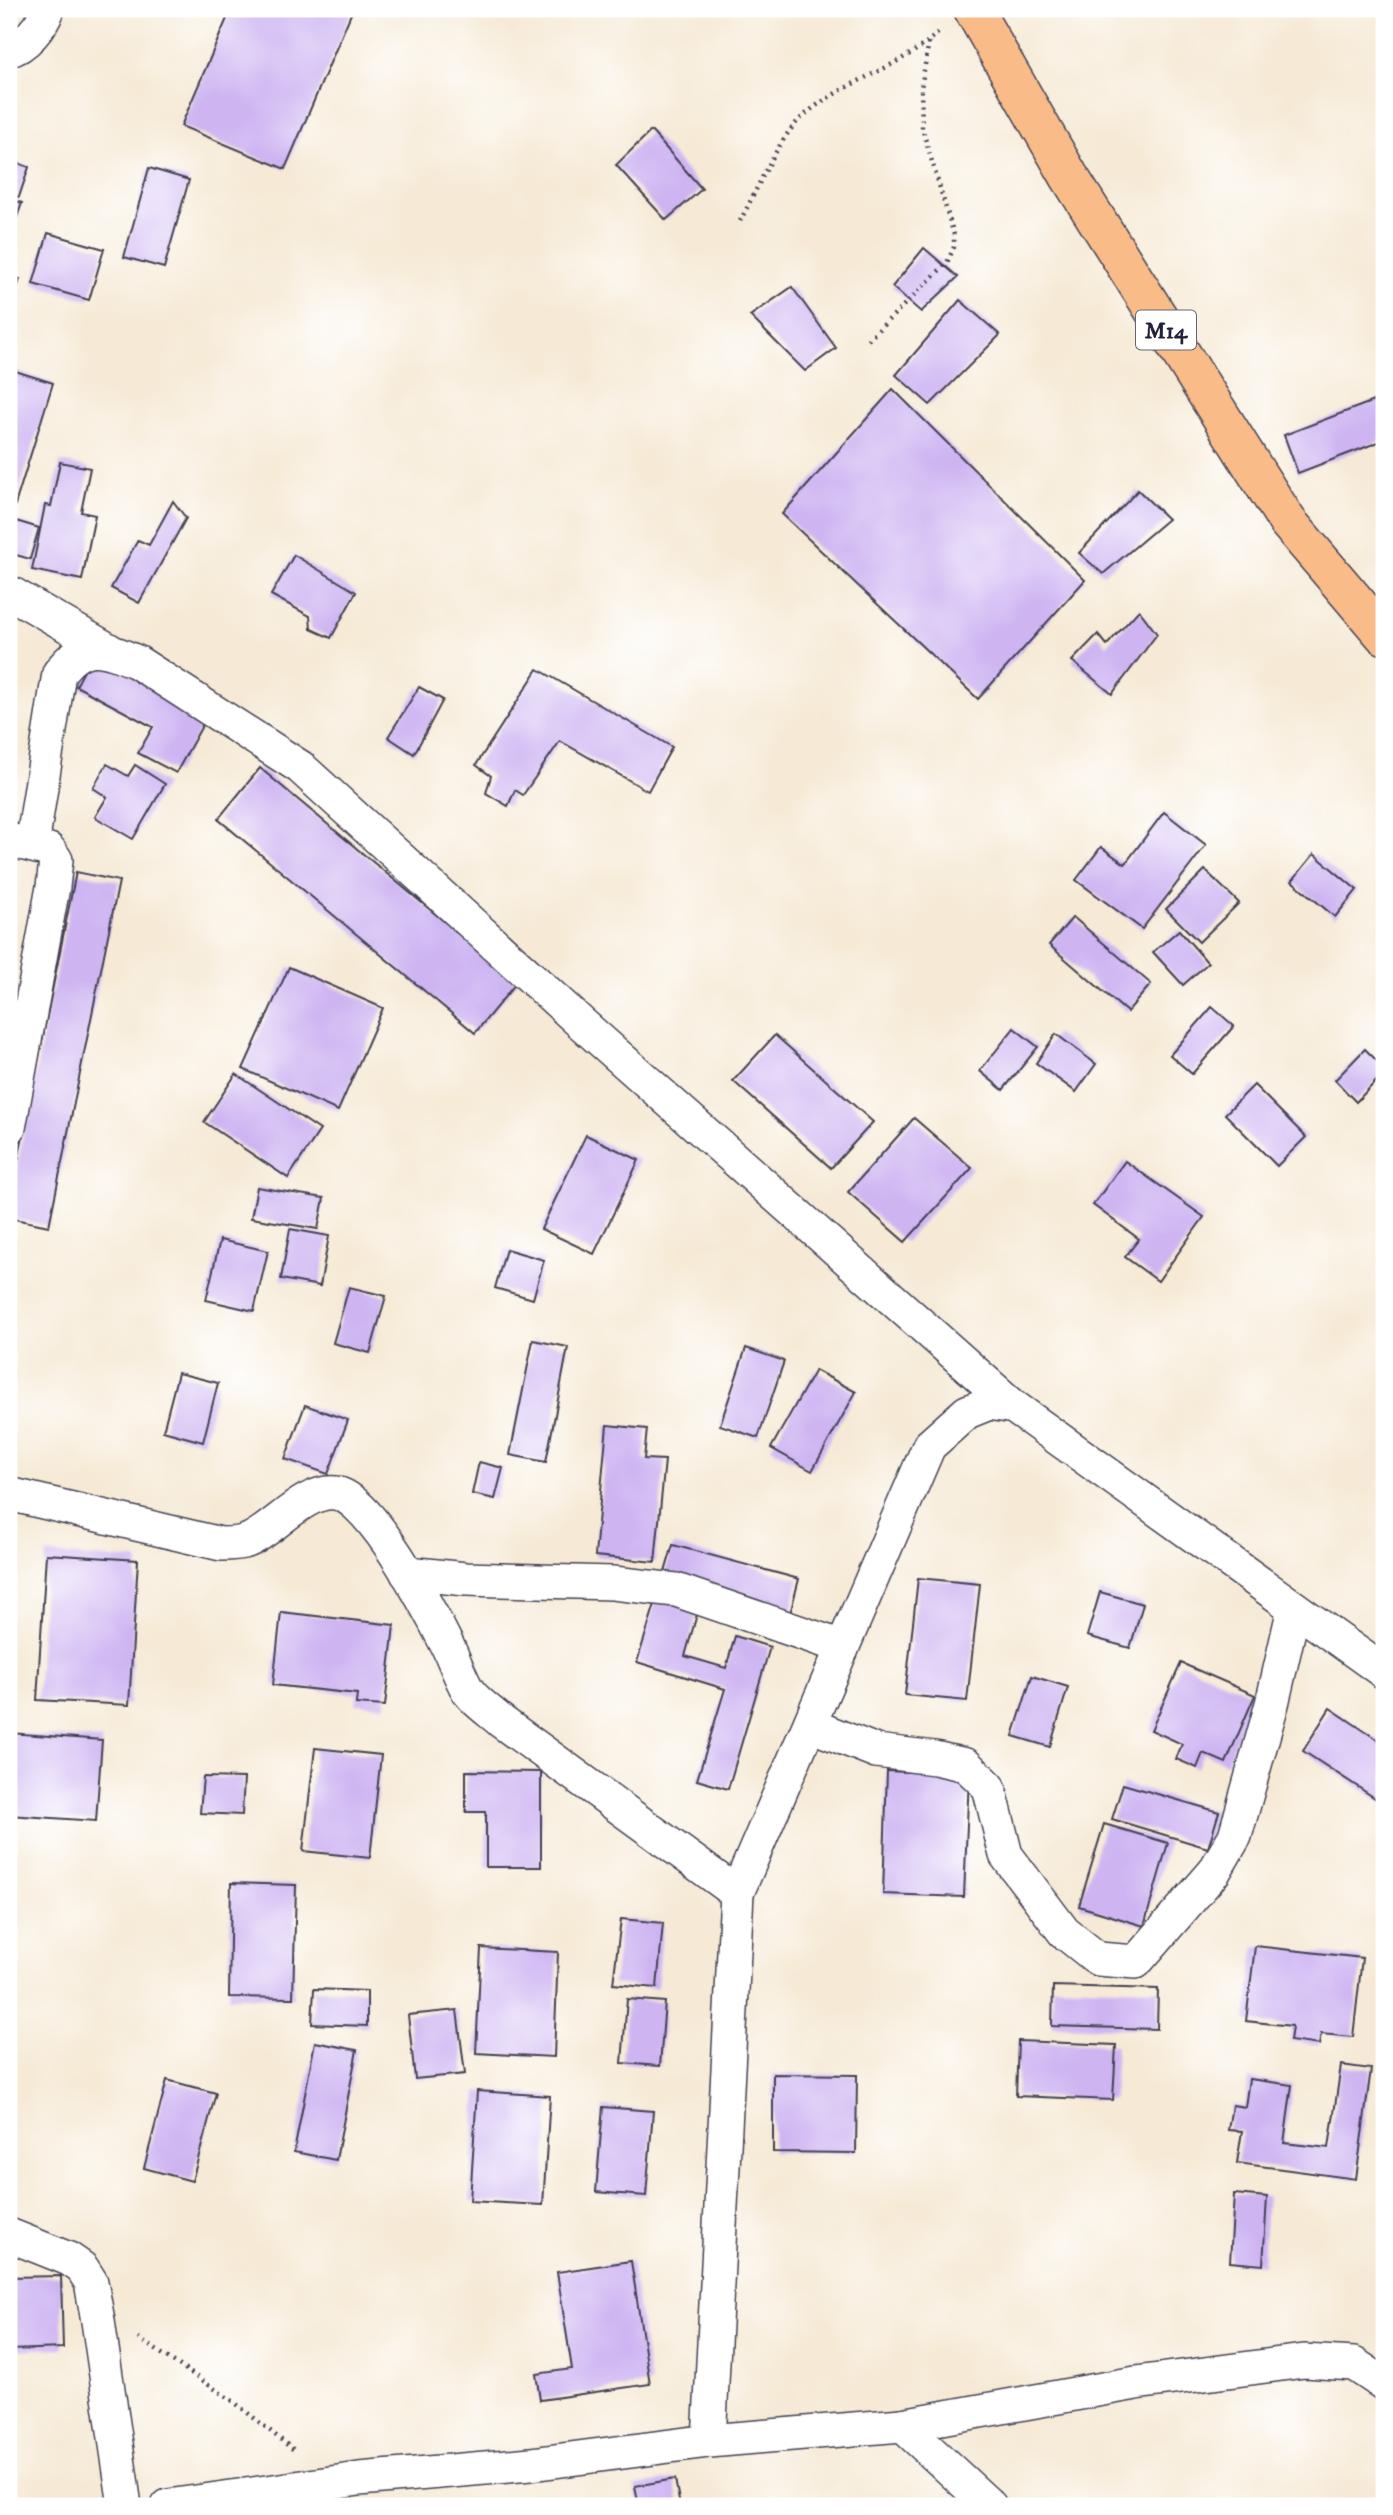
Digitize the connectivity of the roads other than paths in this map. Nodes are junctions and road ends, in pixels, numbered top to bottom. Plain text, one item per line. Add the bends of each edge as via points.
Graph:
1 (48, 9) edge
2 (959, 17) edge
3 (9, 50) edge
4 (9, 592) edge
5 (1384, 635) edge
6 (109, 650) junction
7 (20, 842) edge
8 (9, 1128) edge
9 (1014, 1407) junction
10 (9, 1494) edge
11 (407, 1573) junction
12 (1294, 1608) junction
13 (842, 1649) junction
14 (1384, 1672) edge
15 (810, 1725) junction
16 (737, 1893) junction
17 (9, 2235) edge
18 (1384, 2384) edge
19 (902, 2425) junction
20 (709, 2441) junction
21 (352, 2489) edge
22 (125, 2506) edge
23 (168, 2506) edge
24 (990, 2506) edge

1 - 3 street via 44,20 17,48
2 - 5 main road, M14 via 1069,176 1287,522
4 - 6 street
6 - 7 street via 84,650 69,659 59,673
6 - 9 street via 137,662 300,767
7 - 8 street via 50,850 56,860
9 - 12 street
9 - 13 street via 989,1403 967,1412 929,1446
10 - 11 street via 235,1544 249,1540 311,1498 335,1493 361,1508
11 - 13 street via 676,1590
11 - 16 street via 468,1692 502,1722
12 - 14 street
12 - 15 street via 1236,1836 1214,1872 1136,1962 1098,1959 1064,1932 1006,1855 989,1787 966,1765 876,1751
13 - 15 street
15 - 16 street
16 - 20 street
17 - 22 street via 69,2259 91,2282
18 - 19 street via 1354,2364 1304,2361 1136,2383
19 - 20 street
19 - 24 street
20 - 21 street
21 - 23 street

